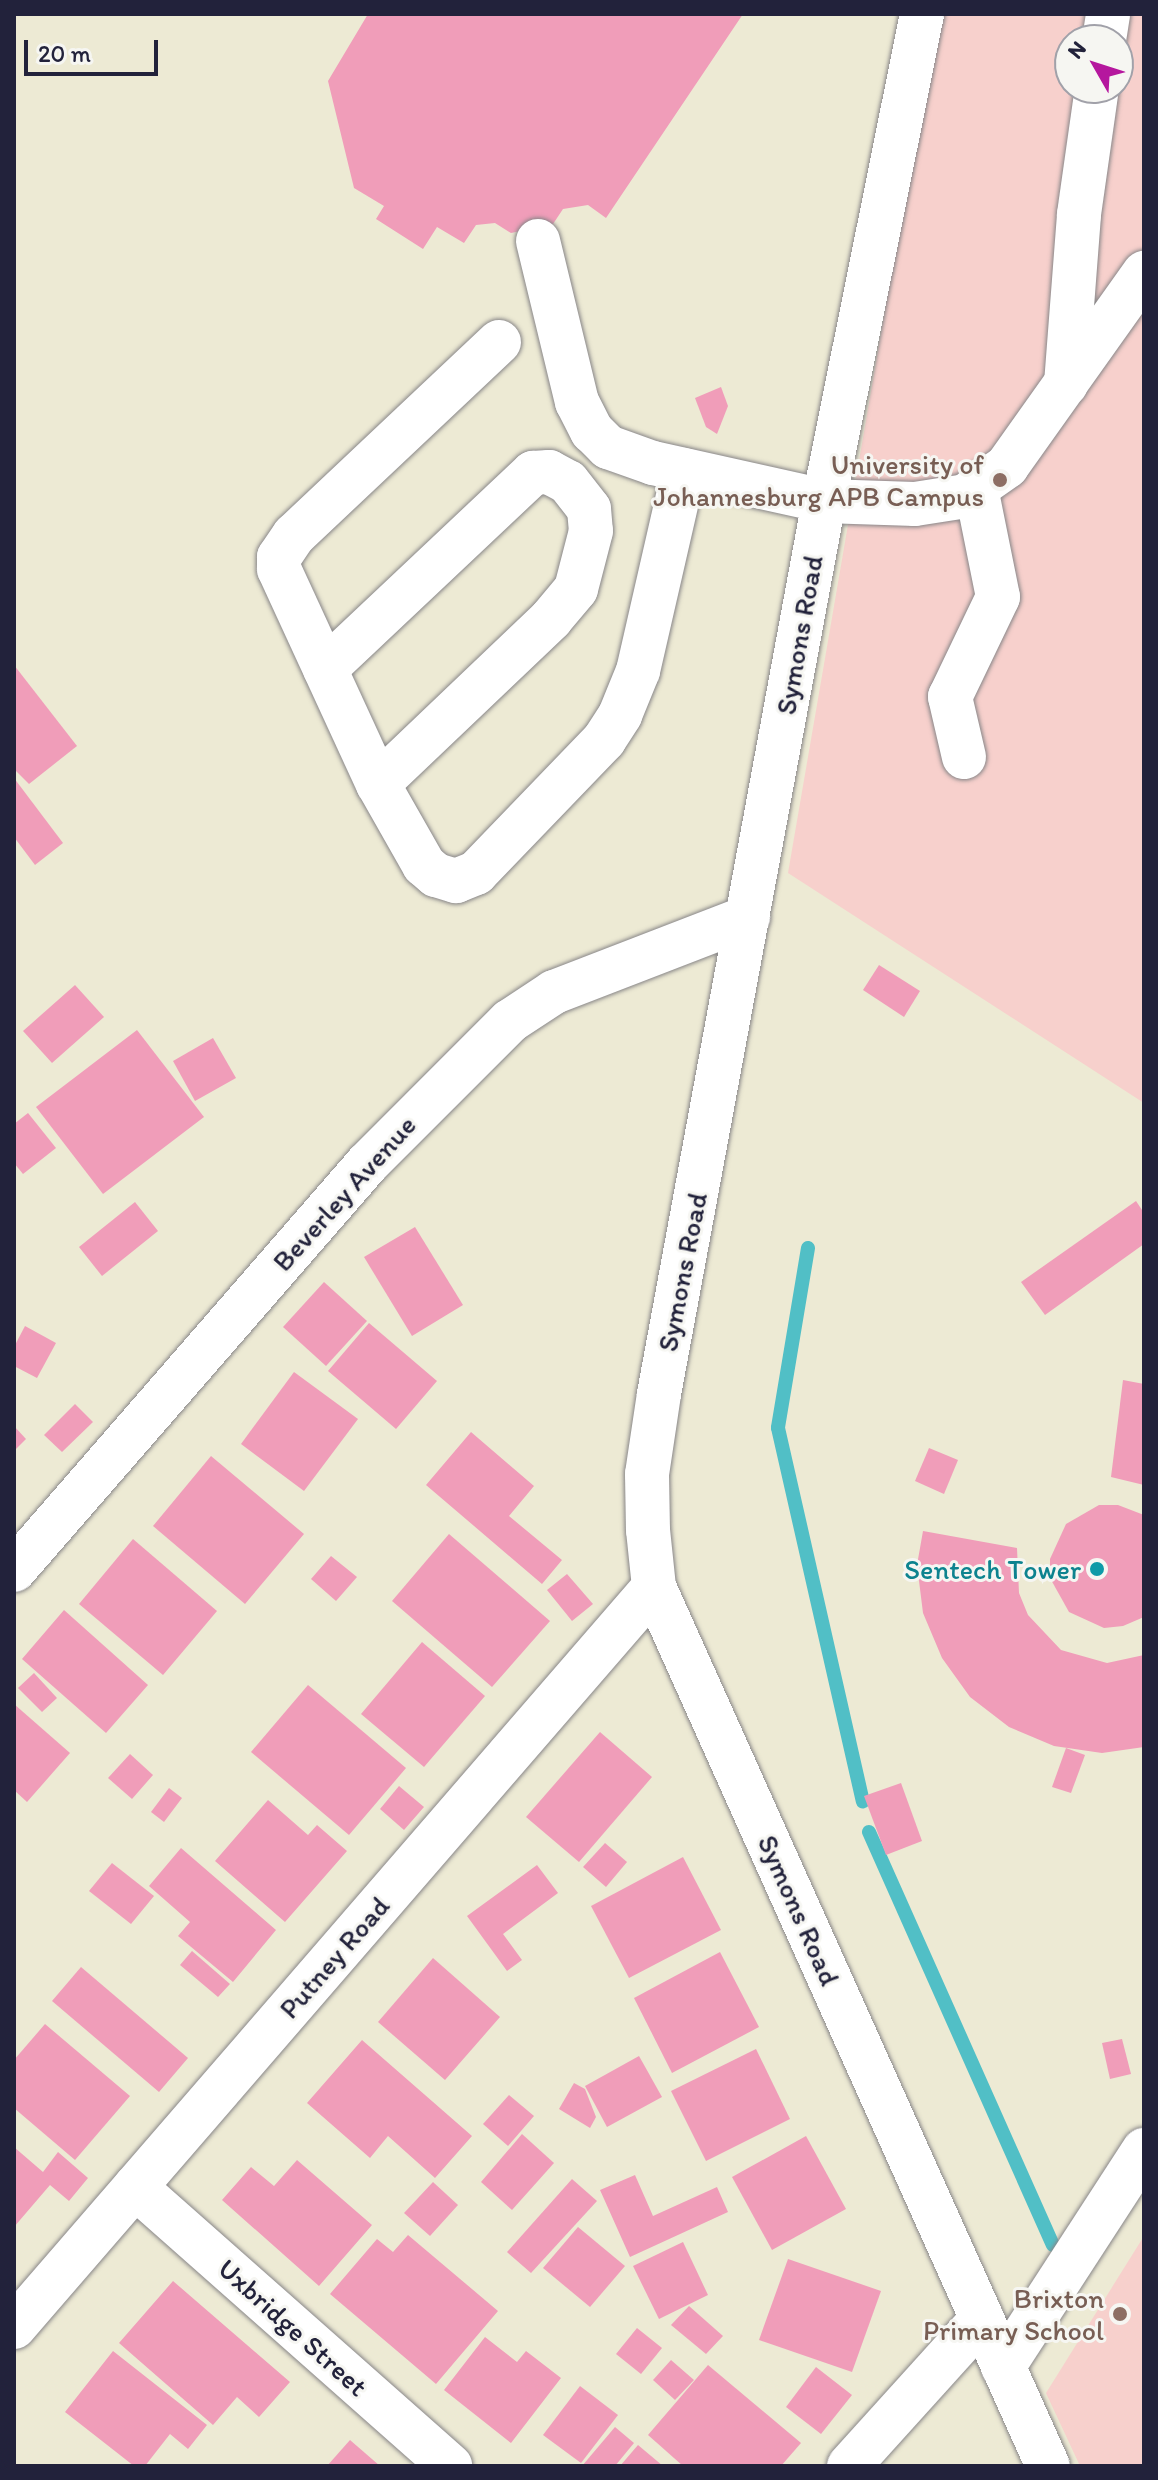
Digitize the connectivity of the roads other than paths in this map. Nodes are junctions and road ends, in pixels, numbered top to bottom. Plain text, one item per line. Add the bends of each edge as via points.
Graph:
1 (922, 14) edge
2 (1095, 104) edge
3 (538, 241) dead end
4 (1144, 273) edge
5 (499, 342) dead end
6 (1066, 386) junction
7 (684, 470) junction
8 (976, 488) junction
9 (824, 501) junction
10 (325, 669) junction
11 (964, 757) dead end
12 (378, 784) junction
13 (748, 917) junction
14 (14, 1570) edge
15 (654, 1587) junction
16 (1144, 2150) edge
17 (135, 2187) junction
18 (982, 2319) junction
19 (14, 2327) edge
20 (1003, 2367) junction
21 (450, 2466) edge
22 (849, 2466) edge
23 (1048, 2466) edge

1 - 9 street, Symons Road
2 - 6 street via 1079,214
3 - 7 street via 577,402 592,431 608,447
4 - 6 street
5 - 10 street via 283,547 279,569
6 - 8 street via 1007,466
7 - 9 street
7 - 12 street via 638,671 620,715 604,740 476,873 456,881 424,865
8 - 9 street via 966,496 915,504
8 - 11 street via 998,597 950,697
9 - 13 street, Symons Road
10 - 12 street
10 - 12 street via 533,473 549,472 568,482 589,509 591,531 576,589
13 - 14 street, Beverley Avenue via 554,992 510,1021 367,1164
13 - 15 street, Symons Road via 647,1474
15 - 17 street, Putney Road
15 - 18 street, Symons Road
16 - 20 street
17 - 19 street, Putney Road
17 - 21 street, Uxbridge Street
18 - 20 street, Symons Road
18 - 22 street
20 - 23 street, Symons Road

